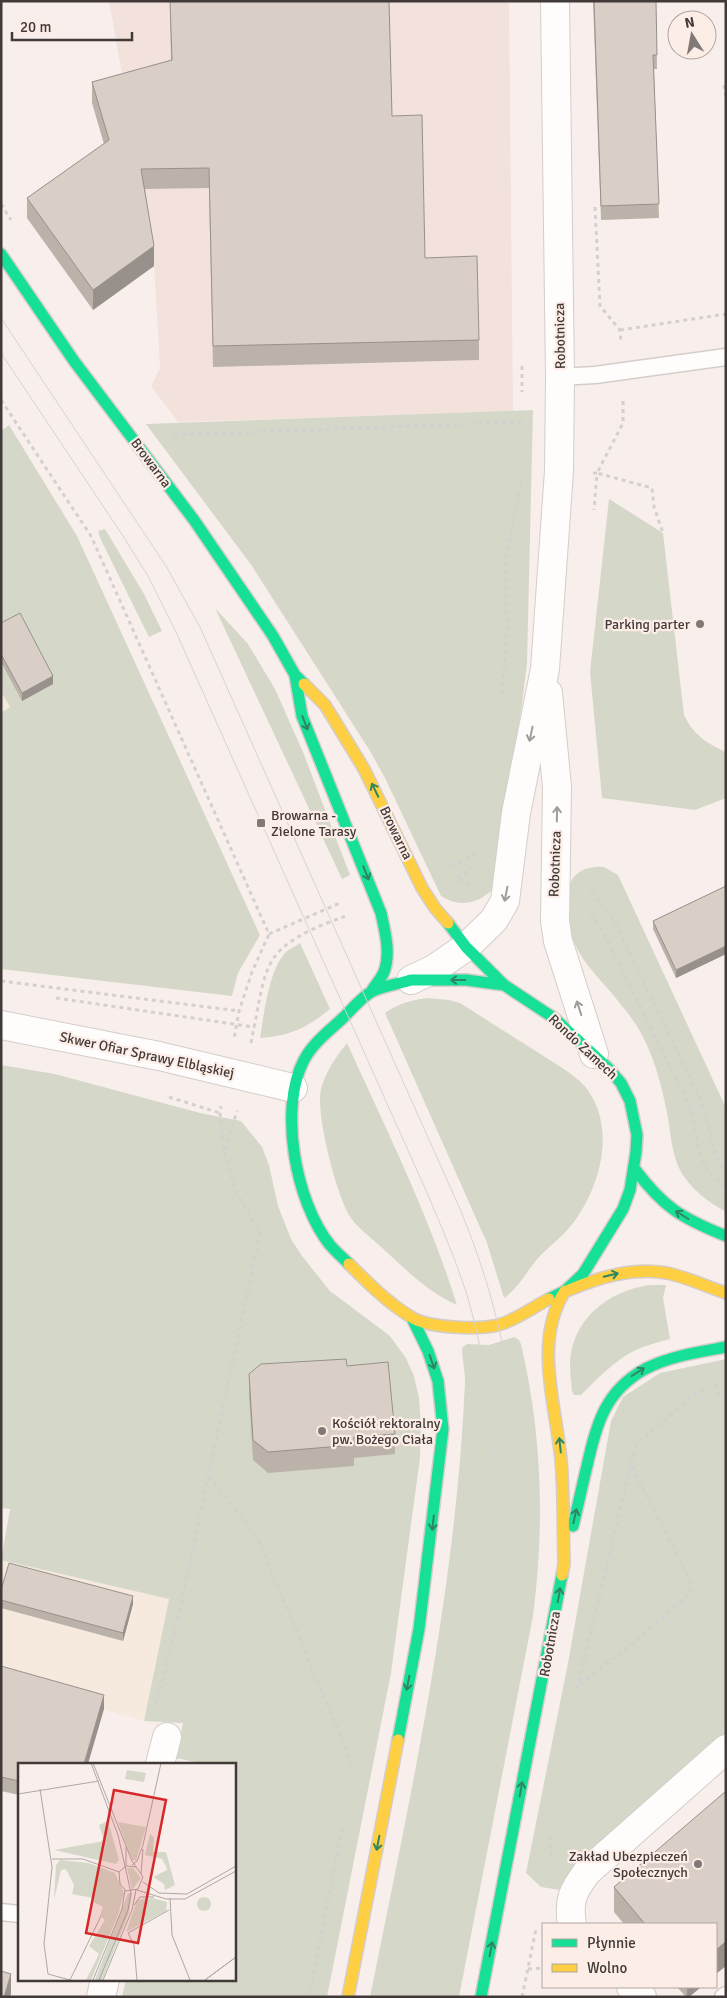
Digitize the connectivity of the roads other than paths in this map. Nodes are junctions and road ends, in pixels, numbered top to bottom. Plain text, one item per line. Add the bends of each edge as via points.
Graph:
1 (555, 1) edge
2 (1, 254) edge
3 (726, 357) edge
4 (560, 377) junction
5 (545, 669) junction
6 (295, 675) junction
7 (466, 947) junction
8 (411, 980) junction
9 (504, 986) junction
10 (371, 992) junction
11 (1, 1025) edge
12 (594, 1054) junction
13 (293, 1088) junction
14 (634, 1168) junction
15 (726, 1236) edge
16 (565, 1291) junction
17 (726, 1292) edge
18 (412, 1318) junction
19 (726, 1348) edge
20 (564, 1564) junction
21 (166, 1737) dead end
22 (726, 1749) edge
23 (160, 1763) edge
24 (1, 1912) edge
25 (18, 1914) edge
26 (572, 1923) edge
27 (106, 1980) edge
28 (632, 1988) edge
29 (101, 1997) edge
30 (348, 1997) edge
31 (481, 1997) edge
32 (642, 1997) edge

1 - 4 street, Robotnicza
2 - 6 main road, Browarna via 74,361 194,520 273,636
3 - 4 lane
4 - 5 street, Robotnicza via 559,472
5 -> 7 street, Robotnicza via 516,813 505,901 494,920
12 -> 5 street, Robotnicza via 558,941 555,921 557,787
7 -> 6 main road, Browarna via 422,888 364,770 325,705
6 -> 10 main road, Browarna via 302,716 381,913 387,955 384,971
7 - 8 street, Robotnicza
7 - 9 main road, Browarna
9 -> 8 main road, Rondo Zamech via 466,980
8 - 10 main road, Rondo Zamech
9 - 12 main road, Rondo Zamech via 554,1018
10 - 13 main road, Rondo Zamech via 318,1041 304,1060
11 - 13 street, Skwer Ofiar Sprawy Elbląskiej via 159,1056
12 - 14 main road, Rondo Zamech via 621,1083 630,1101 637,1135
13 - 18 main road, Rondo Zamech via 293,1154 314,1218 330,1245 356,1272
15 -> 14 main road via 696,1224 665,1205
14 - 16 main road, Rondo Zamech via 623,1209 582,1274
16 -> 17 main road via 597,1278 644,1271 668,1273
16 - 18 main road, Rondo Zamech via 499,1325 458,1328
20 -> 16 main road, Robotnicza via 561,1461 548,1358 551,1322
18 -> 30 main road via 428,1350 438,1381 442,1429 440,1455 419,1629
20 -> 19 main road via 595,1430 612,1395 632,1376 649,1366 684,1355
31 -> 20 main road, Robotnicza
21 - 23 street
22 - 26 street via 587,1872 573,1892
24 - 25 lane
27 - 29 street
28 - 32 street

